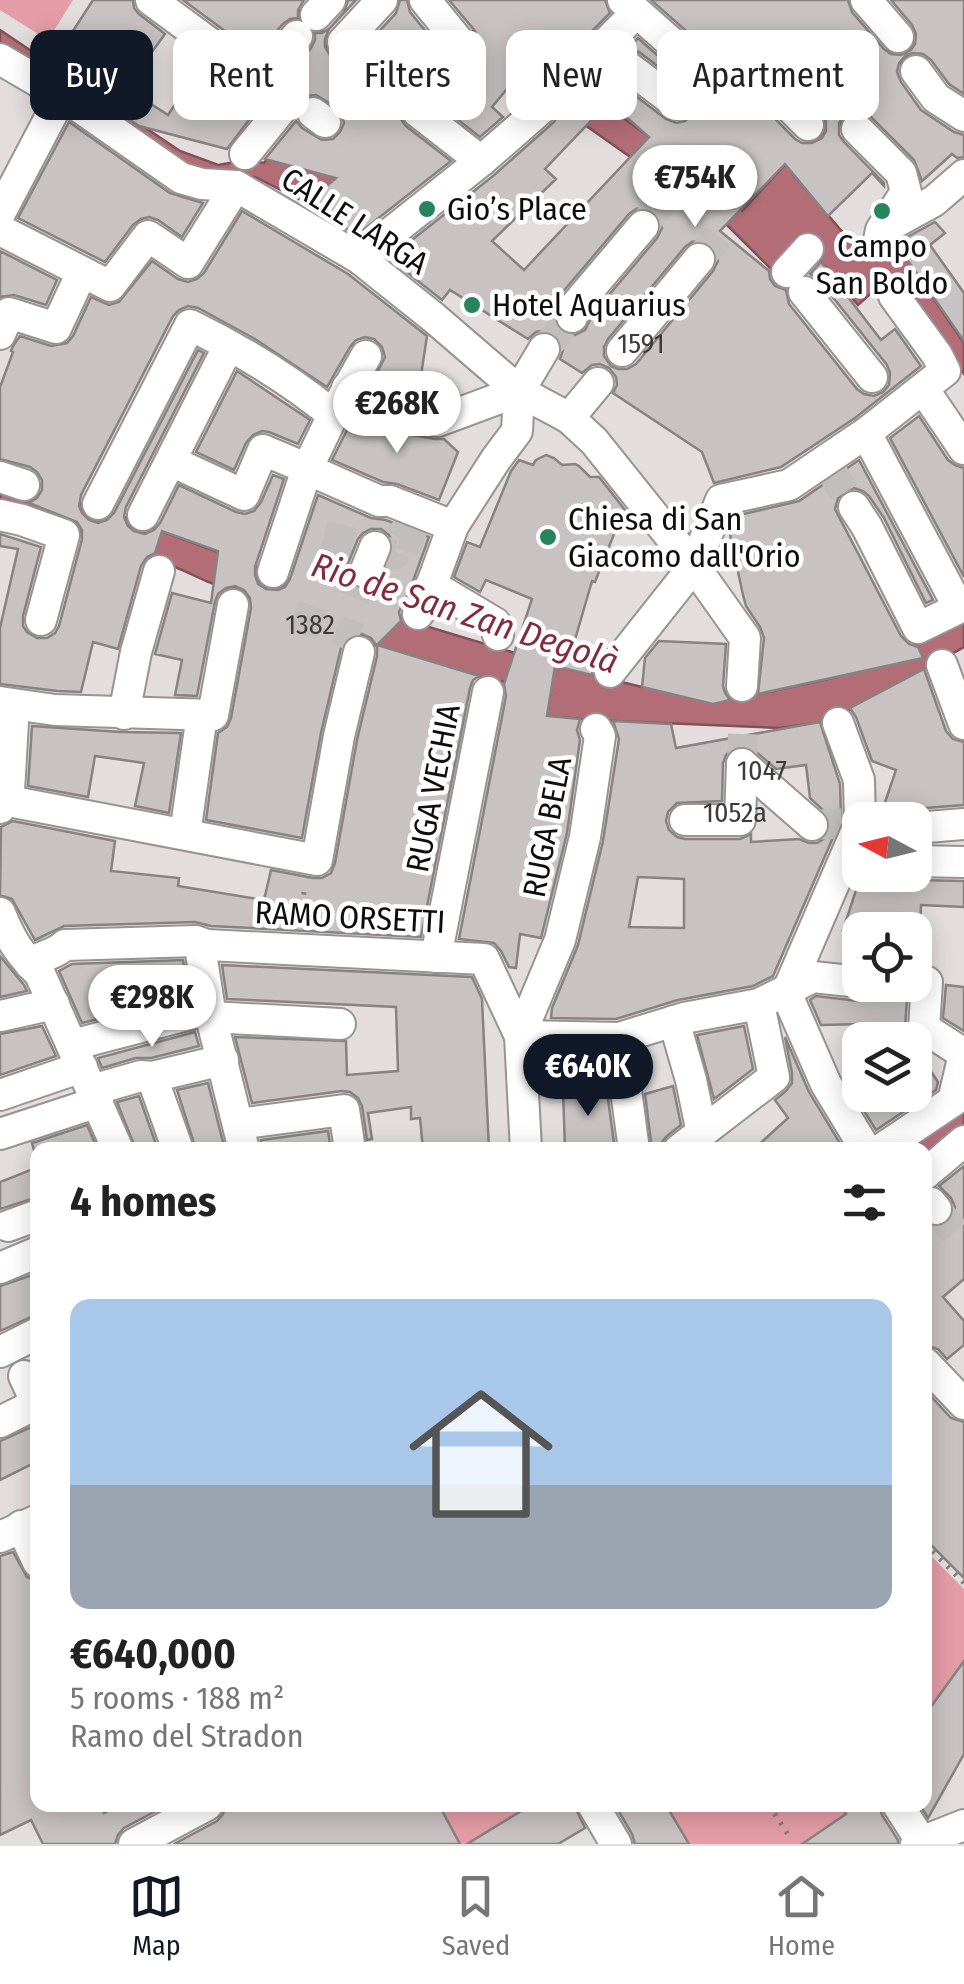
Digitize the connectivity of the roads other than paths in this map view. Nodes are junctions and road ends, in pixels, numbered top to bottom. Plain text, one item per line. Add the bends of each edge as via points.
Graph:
1 (151, 0) edge
2 (382, 0) edge
3 (866, 0) edge
4 (629, 6) edge
5 (424, 10) edge
6 (192, 30) edge
7 (354, 30) edge
8 (446, 30) edge
9 (898, 37) dead end
10 (0, 59) edge
11 (916, 71) dead end
12 (30, 76) edge
13 (657, 91) edge
14 (962, 116) edge
15 (49, 120) edge
16 (98, 120) edge
17 (291, 120) edge
18 (428, 120) edge
19 (528, 120) edge
20 (808, 126) dead end
21 (857, 129) dead end
22 (245, 154) dead end
23 (480, 161) junction
24 (964, 174) edge
25 (236, 186) junction
26 (0, 213) edge
27 (642, 226) tunnel mouth
28 (0, 230) edge
29 (359, 258) junction
30 (699, 259) tunnel mouth
31 (801, 263) dead end
32 (82, 272) junction
33 (894, 296) dead end
34 (572, 317) tunnel mouth
35 (13, 326) edge
36 (544, 349) tunnel mouth
37 (622, 351) dead end
38 (225, 354) junction
39 (366, 356) dead end
40 (872, 377) dead end
41 (934, 380) junction
42 (598, 383) dead end
43 (519, 391) junction
44 (340, 401) junction
45 (570, 418) junction
46 (866, 433) junction
47 (964, 449) edge
48 (170, 460) junction
49 (304, 468) junction
50 (98, 504) dead end
51 (854, 507) tunnel mouth
52 (0, 515) edge
53 (142, 515) dead end
54 (438, 534) junction
55 (694, 566) junction
56 (159, 572) dead end
57 (273, 572) dead end
58 (431, 585) junction
59 (233, 605) dead end
60 (418, 614) dead end
61 (40, 620) dead end
62 (498, 634) dead end
63 (359, 652) dead end
64 (942, 665) dead end
65 (610, 672) dead end
66 (742, 686) dead end
67 (488, 692) dead end
68 (7, 703) edge
69 (124, 714) junction
70 (202, 715) junction
71 (838, 723) dead end
72 (964, 724) edge
73 (596, 728) dead end
74 (857, 802) edge
75 (1, 804) edge
76 (685, 820) dead end
77 (964, 824) edge
78 (812, 825) tunnel mouth
79 (932, 827) edge
80 (185, 834) junction
81 (932, 861) edge
82 (964, 862) edge
83 (842, 864) edge
84 (0, 913) edge
85 (207, 945) junction
86 (436, 956) junction
87 (30, 964) junction
88 (842, 981) edge
89 (776, 1000) junction
90 (926, 1002) edge
91 (54, 1004) junction
92 (211, 1013) junction
93 (0, 1016) edge
94 (680, 1020) junction
95 (340, 1024) dead end
96 (520, 1036) junction
97 (619, 1038) junction
98 (964, 1054) edge
99 (222, 1060) junction
100 (86, 1076) junction
101 (152, 1078) junction
102 (0, 1095) edge
103 (0, 1134) edge
104 (241, 1137) edge
105 (690, 1141) edge
106 (964, 1141) edge
107 (115, 1142) edge
108 (175, 1142) edge
109 (349, 1142) edge
110 (526, 1142) edge
111 (633, 1142) edge
112 (861, 1142) edge
113 (892, 1142) edge
114 (932, 1194) edge
115 (30, 1217) edge
116 (8, 1226) dead end
117 (30, 1255) edge
118 (0, 1268) edge
119 (30, 1337) edge
120 (0, 1352) edge
121 (932, 1370) edge
122 (30, 1397) edge
123 (964, 1404) edge
124 (0, 1422) edge
125 (187, 1812) edge
126 (902, 1812) edge
127 (964, 1825) edge
128 (148, 1826) edge
129 (919, 1842) edge

1 - 6 street
2 - 7 street
3 - 9 street
4 - 13 street via 605,58
4 - 20 street via 709,76 736,52
5 - 8 street
10 - 12 street
11 - 14 street via 936,98
15 - 26 street
16 - 25 street via 181,178
17 - 22 street
18 - 23 street
19 - 23 street
21 - 24 street via 901,173 906,192 880,238
23 - 29 street
25 - 29 street, CALLE LARGA
25 - 32 street via 188,263 148,236 110,286
27 - 34 street
28 - 32 street
29 - 43 street, CALLE LARGA
30 - 37 street
31 - 40 street
32 - 35 street via 56,328
33 - 41 street via 937,355
36 - 43 street
38 - 44 street
38 - 48 street
38 - 50 street via 190,325
39 - 44 street
41 - 46 street
41 - 47 street
42 - 45 street
43 - 44 street via 438,420
43 - 45 street, CALLE LARGA
43 - 54 street via 518,431
44 - 49 street
45 - 55 street, CALLE LARGA
46 - 51 street via 959,608 918,628
46 - 55 street via 788,485 721,500
48 - 49 street via 244,495 263,450
48 - 53 street
49 - 54 street via 390,501
49 - 57 street
52 - 61 street via 64,534
54 - 58 street
55 - 65 street
55 - 66 street, CALLE LARGA via 745,638
56 - 69 street
58 - 60 street
58 - 62 street via 495,623
59 - 70 street via 212,715
63 - 80 street via 316,860
64 - 72 street
67 - 86 street, RUGA VECHIA
68 - 69 street
68 - 75 street via 9,790
69 - 70 street
70 - 80 street
71 - 74 street via 858,780
73 - 96 street, RUGA BELA via 585,837 560,940
75 - 80 street
76 - 78 street via 740,820 742,764
77 - 79 street
81 - 82 street
83 - 89 street
84 - 87 street
85 - 86 street, RAMO ORSETTI
85 - 87 street, RAMO ORSETTI via 65,945
85 - 92 street via 201,953
86 - 96 street, RAMO ORSETTI via 484,959
87 - 91 street
88 - 89 street via 813,977
89 - 94 street
89 - 105 street via 774,1077
89 - 112 street
90 - 98 street via 924,1028
91 - 93 street
91 - 100 street
92 - 95 street
92 - 99 street
92 - 100 street
94 - 97 street
94 - 105 street via 691,1080
96 - 97 street
96 - 110 street
97 - 111 street
98 - 113 street via 953,1101
99 - 101 street
99 - 104 street
100 - 101 street
100 - 102 street
100 - 103 street
100 - 107 street
101 - 108 street
104 - 109 street via 344,1110
106 - 114 street
115 - 116 street
117 - 118 street
119 - 120 street
121 - 123 street
122 - 124 street
125 - 128 street
126 - 129 street
127 - 129 street

